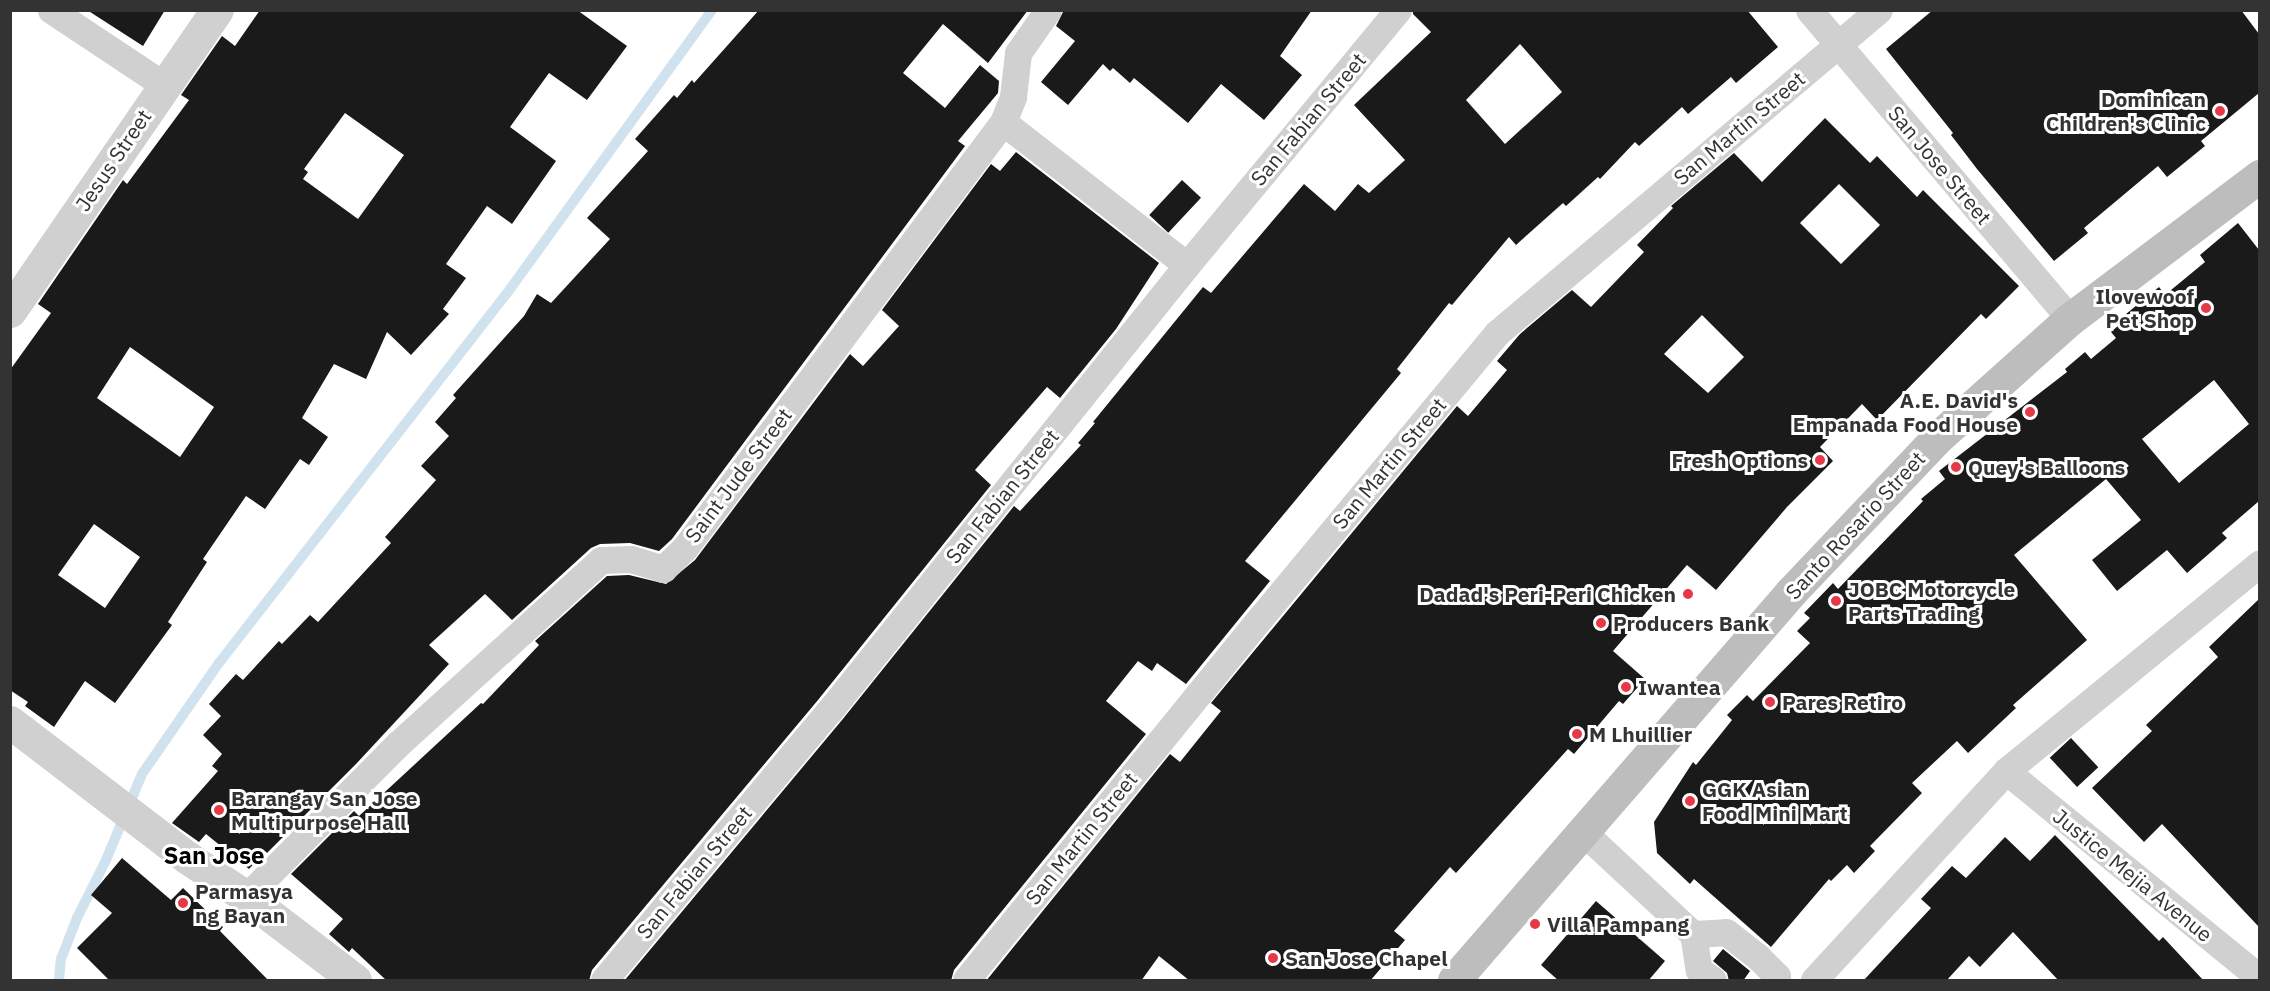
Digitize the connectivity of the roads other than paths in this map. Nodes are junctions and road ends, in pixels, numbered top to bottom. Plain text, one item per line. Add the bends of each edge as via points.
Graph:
1 (51, 10) edge
2 (217, 10) edge
3 (1048, 10) edge
4 (1398, 10) edge
5 (1809, 10) edge
6 (1879, 10) edge
7 (1838, 45) junction
8 (164, 85) junction
9 (1003, 122) junction
10 (2259, 176) edge
11 (1186, 265) junction
12 (10, 311) edge
13 (2070, 319) junction
14 (2259, 563) edge
15 (10, 722) edge
16 (2006, 771) junction
17 (1582, 831) junction
18 (246, 897) junction
19 (1693, 934) junction
20 (2257, 971) edge
21 (355, 981) edge
22 (604, 981) edge
23 (966, 981) edge
24 (1454, 981) edge
25 (1713, 981) edge
26 (1777, 981) edge
27 (1814, 981) edge

1 - 8 street
2 - 8 street, Jesus Street
3 - 9 street via 1018,53 1013,97
4 - 11 street, San Fabian Street
5 - 7 street, San Jose Street
6 - 7 street, San Martin Street
7 - 13 street, San Jose Street
7 - 23 street, San Martin Street via 1497,333
8 - 12 street, Jesus Street
9 - 11 street
9 - 18 street, Saint Jude Street via 684,549 663,569 631,559 602,560 398,744
10 - 13 main road, Santo Rosario Street
11 - 22 street, San Fabian Street via 830,710
13 - 17 main road, Santo Rosario Street via 1935,440 1791,592
14 - 16 street
15 - 18 street via 188,858
16 - 20 street, Justice Mejia Avenue
16 - 27 street
17 - 19 street
17 - 24 main road, Santo Rosario Street
18 - 21 street
19 - 25 street via 1699,970
19 - 26 street via 1726,932 1757,956 1777,976

